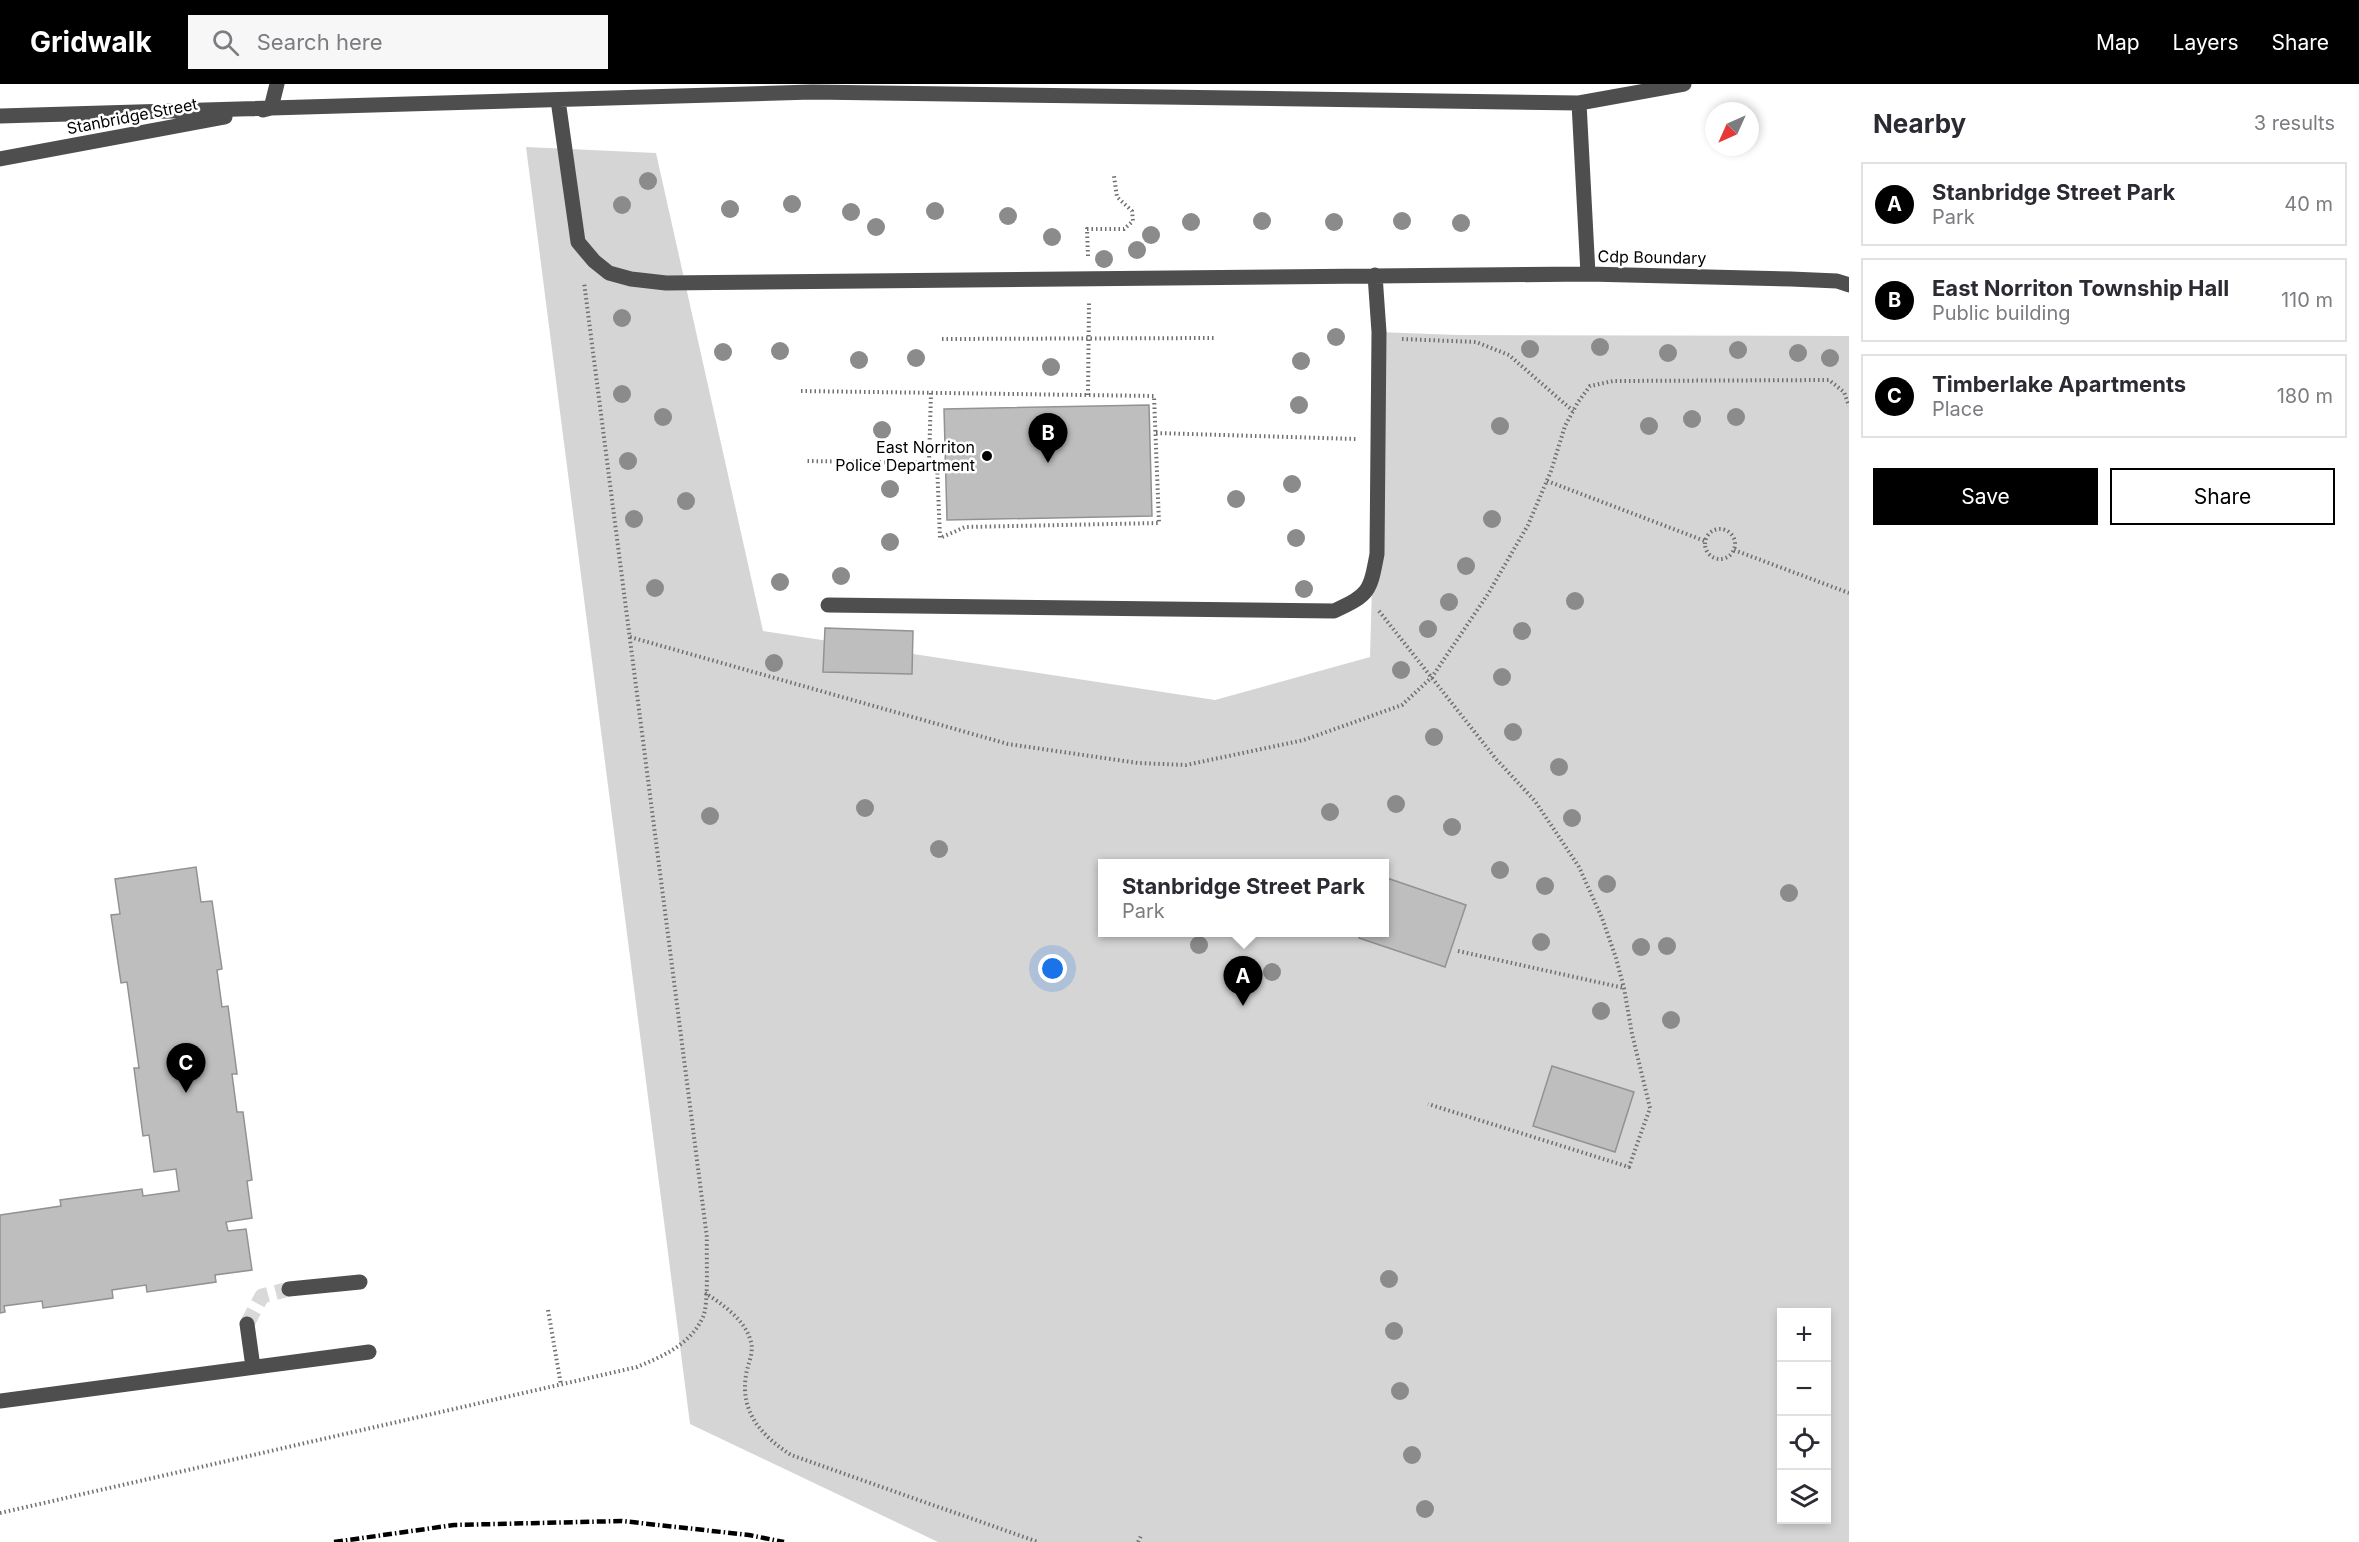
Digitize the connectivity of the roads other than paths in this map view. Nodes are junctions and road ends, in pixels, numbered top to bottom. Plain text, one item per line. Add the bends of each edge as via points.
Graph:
1 (277, 84) edge
2 (1684, 84) edge
3 (813, 88) edge
4 (558, 100) junction
5 (1579, 103) junction
6 (271, 108) junction
7 (0, 116) edge
8 (0, 159) edge
9 (1588, 274) junction
10 (1375, 275) junction
11 (1849, 285) edge
12 (828, 605) dead end
13 (360, 1282) dead end
14 (289, 1289) tunnel mouth
15 (247, 1324) tunnel mouth
16 (369, 1352) dead end
17 (253, 1367) junction
18 (0, 1401) edge

1 - 6 street
2 - 5 street, Stanbridge Street
3 - 4 street, Stanbridge Street
3 - 5 street, Stanbridge Street
4 - 6 street, Stanbridge Street
4 - 10 street via 578,242 609,273 631,279 666,283
5 - 9 street, Cdp Boundary
6 - 7 street, Stanbridge Street
6 - 8 street, Stanbridge Street
9 - 10 street
9 - 11 street, Cdp Boundary via 1791,279
10 - 12 street via 1377,554 1371,586 1357,600 1334,611
13 - 14 street
15 - 17 street
16 - 17 street
17 - 18 street

